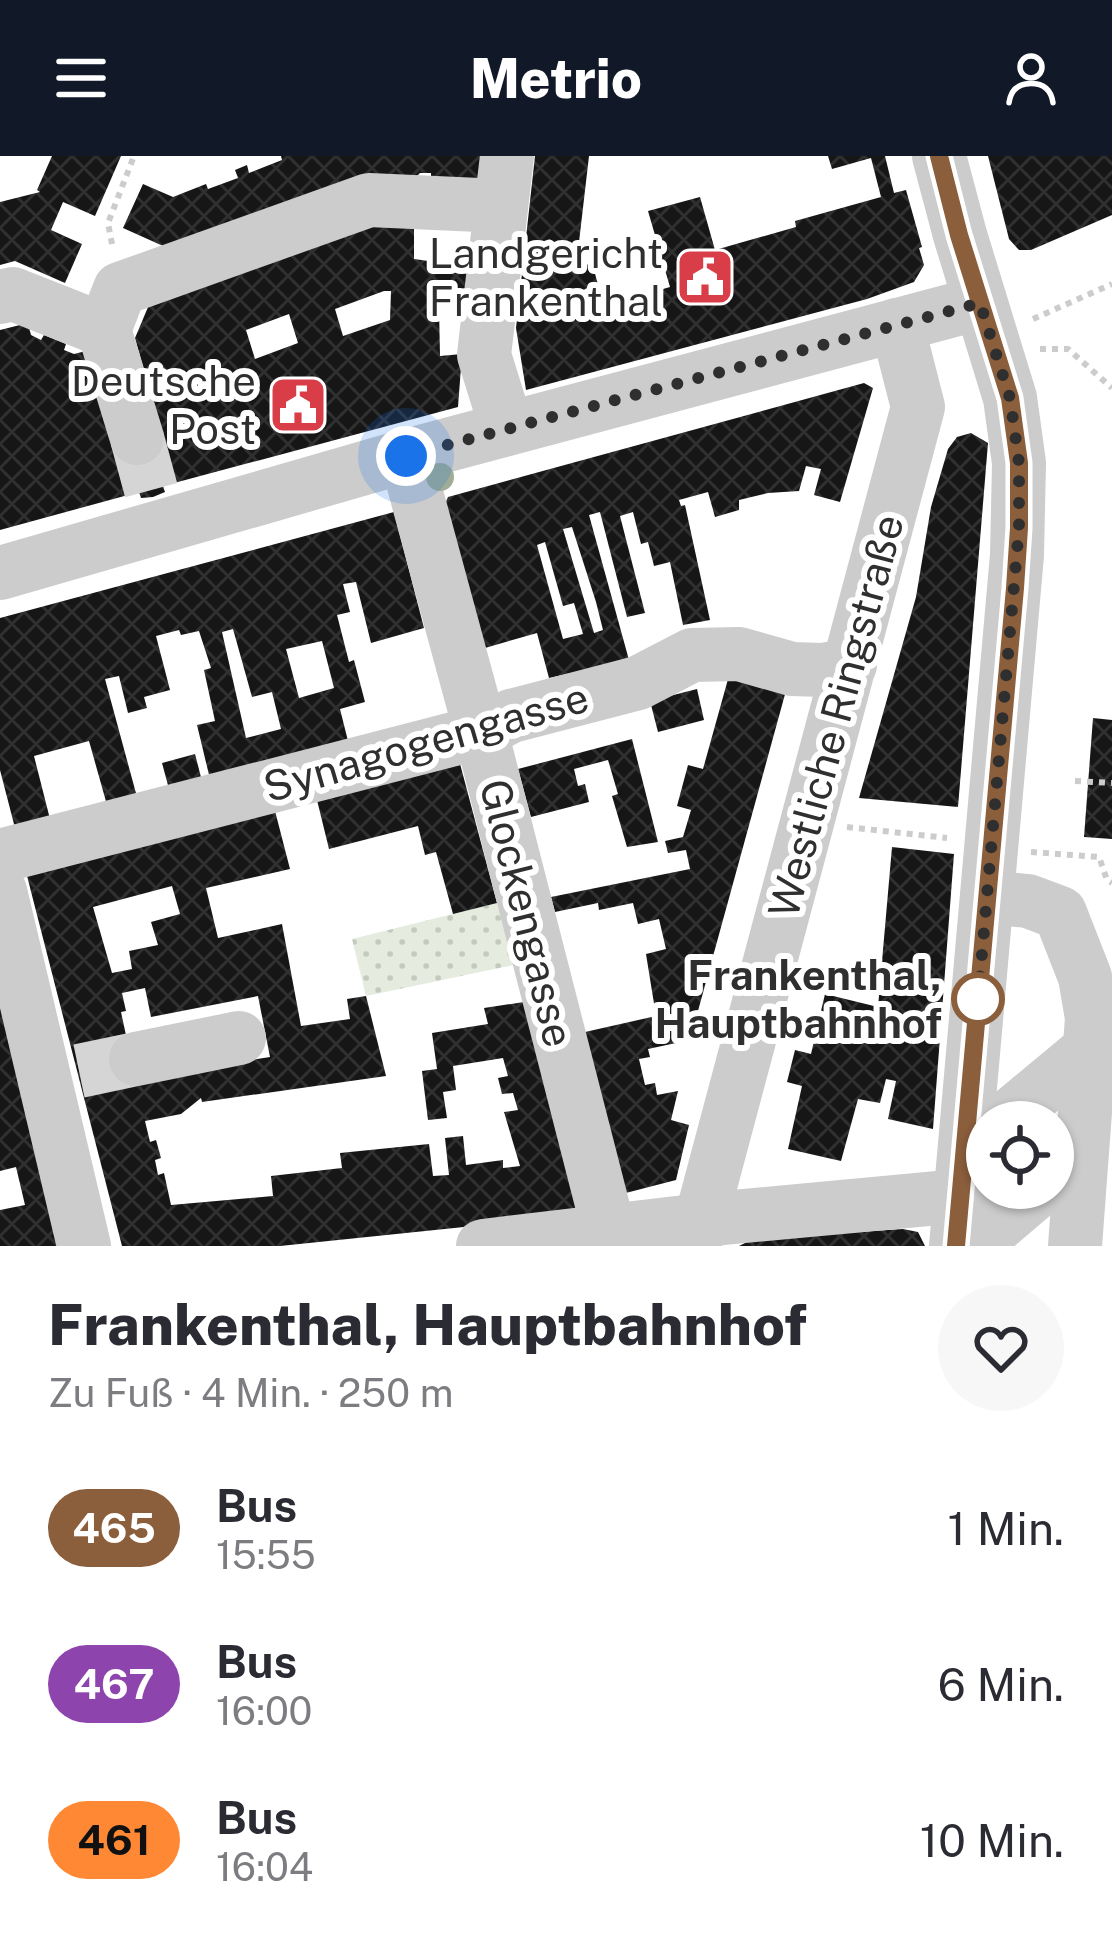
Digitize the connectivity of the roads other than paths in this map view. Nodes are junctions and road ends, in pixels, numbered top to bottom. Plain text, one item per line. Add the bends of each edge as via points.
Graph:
1 (939, 156) edge
2 (504, 181) edge
3 (0, 297) edge
4 (980, 303) junction
5 (112, 310) junction
6 (897, 325) junction
7 (507, 429) junction
8 (137, 438) tunnel mouth
9 (406, 456) junction
10 (0, 574) edge
11 (850, 665) junction
12 (481, 732) junction
13 (0, 856) edge
14 (0, 891) edge
15 (987, 897) junction
16 (11, 983) edge
17 (239, 1038) dead end
18 (1091, 1048) junction
19 (136, 1059) tunnel mouth
20 (978, 1101) edge
21 (1046, 1101) edge
22 (1074, 1135) edge
23 (966, 1188) edge
24 (1049, 1209) edge
25 (609, 1231) junction
26 (698, 1233) edge
27 (83, 1246) edge
28 (483, 1246) edge
29 (1031, 1246) edge

1 - 4 street
2 - 5 street via 369,200
2 - 7 street via 484,355
3 - 5 street
4 - 6 street
4 - 15 street via 1010,398 1019,463
5 - 8 street
6 - 7 street
6 - 11 street, Westliche Ringstraße via 918,406
7 - 9 street
9 - 10 street via 158,512
9 - 12 street, Glockengasse
11 - 12 street, Synagogengasse via 792,669 739,655 692,655 638,683 511,716
11 - 26 street, Westliche Ringstraße
12 - 13 street, Synagogengasse
12 - 25 street, Glockengasse
14 - 16 street
15 - 18 street via 1060,913 1090,996
15 - 20 street
16 - 27 street via 62,1075
17 - 19 street
18 - 21 street
18 - 22 street
23 - 26 street
24 - 29 street
25 - 26 street
25 - 28 street

